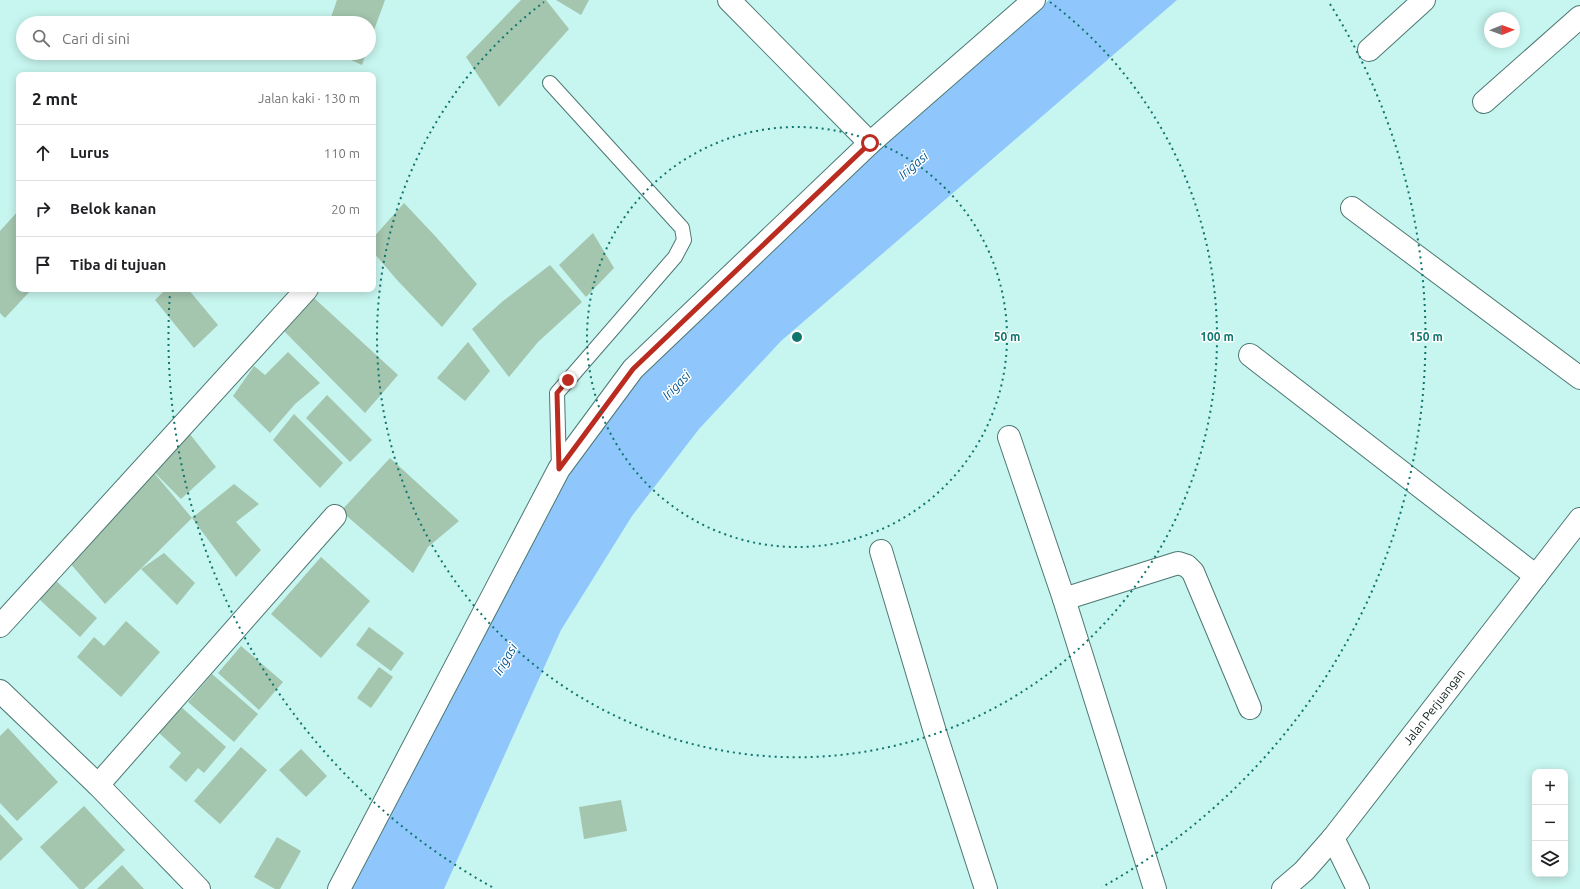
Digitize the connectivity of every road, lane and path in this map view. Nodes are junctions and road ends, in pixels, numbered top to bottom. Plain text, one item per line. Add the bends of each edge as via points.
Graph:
1 (729, 0) edge
2 (1034, 0) edge
3 (1424, 0) edge
4 (1580, 17) edge
5 (1369, 50) dead end
6 (550, 83) dead end
7 (1484, 102) dead end
8 (870, 143) junction
9 (1352, 208) dead end
10 (304, 292) edge
11 (1250, 355) dead end
12 (1580, 378) edge
13 (1009, 437) dead end
14 (559, 469) junction
15 (335, 516) dead end
16 (1580, 519) edge
17 (881, 550) dead end
18 (1536, 576) junction
19 (1064, 599) junction
20 (0, 626) edge
21 (0, 691) edge
22 (1250, 708) dead end
23 (98, 785) junction
24 (1333, 838) junction
25 (199, 889) edge
26 (338, 889) edge
27 (986, 889) edge
28 (1155, 889) edge
29 (1283, 889) edge
30 (1358, 889) edge

1 - 8 street
2 - 8 street
3 - 5 street
4 - 7 street
6 - 14 lane via 682,228 684,240 675,257 557,393
8 - 14 street via 633,369
9 - 12 street
10 - 20 street
11 - 18 street
13 - 19 street
14 - 26 street
15 - 23 street
16 - 18 street, Jalan Perjuangan
17 - 27 street via 935,732
18 - 24 street, Jalan Perjuangan
19 - 22 street via 1178,563 1187,566 1193,572
19 - 28 street
21 - 23 street
23 - 25 street
24 - 29 street, Jalan Perjuangan via 1304,871
24 - 30 street

